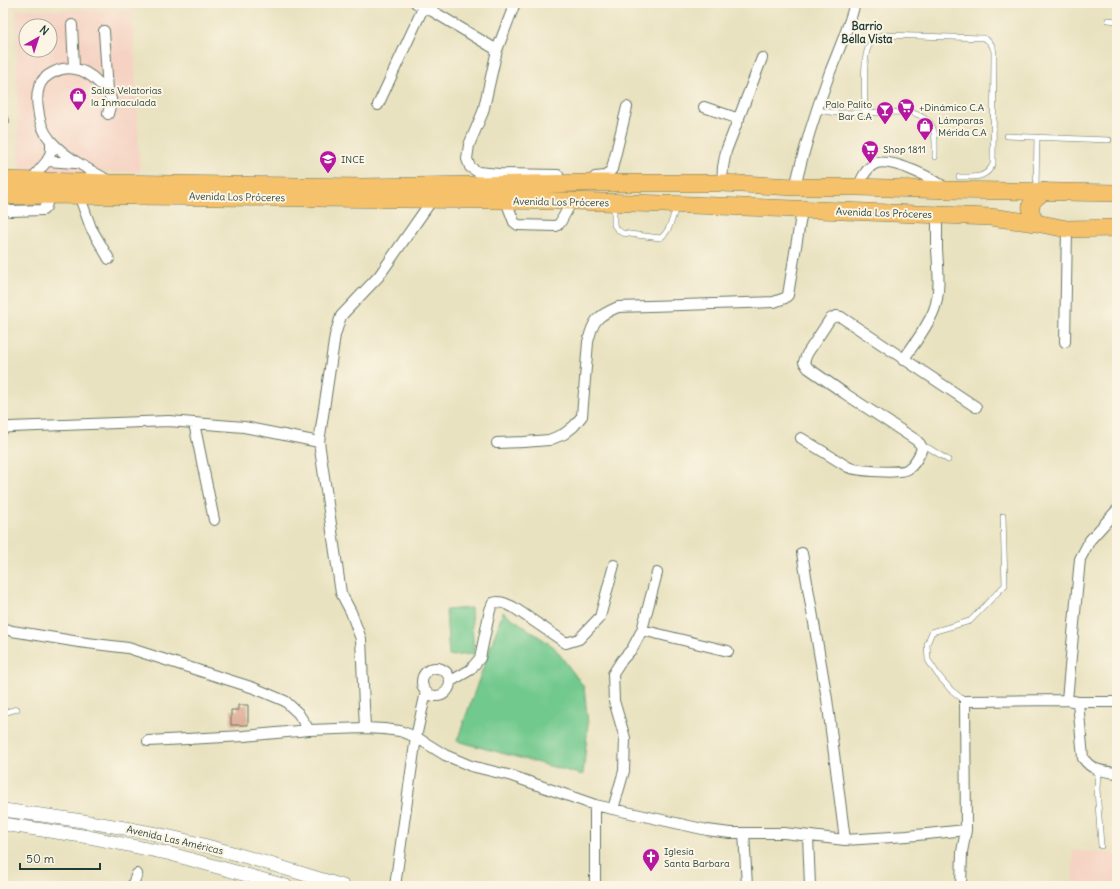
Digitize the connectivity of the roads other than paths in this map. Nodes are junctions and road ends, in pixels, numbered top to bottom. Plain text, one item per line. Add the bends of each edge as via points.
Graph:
1 (516, 3) edge
2 (855, 3) edge
3 (420, 5) edge
4 (1108, 20) dead end
5 (1117, 21) edge
6 (72, 26) dead end
7 (104, 31) dead end
8 (496, 50) junction
9 (762, 58) dead end
10 (74, 68) junction
11 (108, 91) junction
12 (378, 106) dead end
13 (627, 107) dead end
14 (704, 107) dead end
15 (817, 110) junction
16 (865, 113) junction
17 (108, 114) dead end
18 (738, 118) junction
19 (1008, 136) dead end
20 (1037, 137) junction
21 (1109, 140) dead end
22 (51, 141) junction
23 (935, 157) dead end
24 (47, 161) junction
25 (79, 163) junction
26 (959, 177) dead end
27 (3, 180) edge
28 (31, 180) junction
29 (584, 182) junction
30 (111, 183) junction
31 (722, 183) junction
32 (858, 186) junction
33 (795, 187) junction
34 (948, 190) junction
35 (1040, 192) junction
36 (1117, 193) edge
37 (49, 194) junction
38 (79, 195) junction
39 (3, 196) edge
40 (432, 200) junction
41 (506, 201) junction
42 (572, 201) junction
43 (614, 203) junction
44 (677, 204) junction
45 (3, 205) edge
46 (802, 210) junction
47 (937, 215) junction
48 (1036, 223) junction
49 (1117, 228) edge
50 (1067, 229) junction
51 (109, 259) dead end
52 (1065, 342) dead end
53 (903, 360) junction
54 (976, 407) dead end
55 (194, 423) junction
56 (3, 428) edge
57 (801, 438) dead end
58 (319, 442) junction
59 (497, 443) dead end
60 (921, 446) junction
61 (948, 460) dead end
62 (1117, 510) edge
63 (1003, 516) dead end
64 (214, 520) dead end
65 (802, 553) dead end
66 (614, 565) dead end
67 (657, 573) dead end
68 (3, 628) edge
69 (642, 630) junction
70 (728, 651) dead end
71 (451, 681) junction
72 (426, 692) junction
73 (1067, 700) junction
74 (965, 701) junction
75 (1078, 702) junction
76 (1117, 702) edge
77 (17, 709) dead end
78 (3, 713) edge
79 (365, 728) junction
80 (309, 730) junction
81 (416, 737) junction
82 (148, 741) dead end
83 (1098, 770) junction
84 (1117, 773) edge
85 (595, 805) junction
86 (613, 809) junction
87 (3, 810) edge
88 (3, 824) edge
89 (966, 830) junction
90 (744, 833) junction
91 (808, 836) junction
92 (845, 840) junction
93 (1101, 846) dead end
94 (137, 874) dead end
95 (266, 883) edge
96 (132, 886) edge
97 (286, 886) edge
98 (343, 886) edge
99 (395, 886) edge
100 (594, 886) edge
101 (747, 886) edge
102 (810, 886) edge
103 (961, 886) edge

1 - 8 street
2 - 15 street
3 - 8 street
3 - 12 street
4 - 5 lane
6 - 10 street
7 - 11 street
8 - 29 street via 483,112 469,145 470,167 478,172 564,176
9 - 18 street
10 - 11 street via 92,76
10 - 22 street via 52,73 39,86 39,117 42,130
11 - 17 street via 111,101
13 - 29 street via 612,169 606,176
14 - 18 street
15 - 16 lane
15 - 33 street
16 - 23 lane via 911,112 921,115 932,125 935,134
16 - 26 lane via 865,58 873,40 883,35 988,40 994,52 993,164 990,171 984,175
18 - 31 street via 726,152
19 - 20 lane
20 - 21 lane
20 - 35 lane
22 - 24 street via 51,152
22 - 25 street via 66,156
24 - 25 street
24 - 28 street
25 - 30 street
27 - 28 highway, Avenida Los Próceres
28 - 30 highway, Avenida Los Próceres
29 - 30 highway, Avenida Los Próceres via 362,187
29 - 31 highway, Avenida Los Próceres
31 - 33 highway, Avenida Los Próceres
32 - 33 highway, Avenida Los Próceres
32 - 34 highway, Avenida Los Próceres
32 - 34 street via 868,168 877,163 906,168 941,184
34 - 35 highway, Avenida Los Próceres
35 - 36 highway, Avenida Los Próceres
35 - 48 highway via 1031,203 1031,212
37 - 38 highway, Avenida Los Próceres
37 - 39 highway, Avenida Los Próceres
37 - 45 street via 46,207 42,210 10,211
38 - 40 highway, Avenida Los Próceres
38 - 51 street via 91,228
40 - 41 highway, Avenida Los Próceres
40 - 58 street via 379,276 341,316
41 - 42 highway, Avenida Los Próceres
41 - 42 street via 514,222 518,225 556,226
42 - 43 highway, Avenida Los Próceres
43 - 44 highway, Avenida Los Próceres
43 - 44 lane via 614,225 622,233 660,238 665,235
44 - 46 highway, Avenida Los Próceres
46 - 47 highway, Avenida Los Próceres
46 - 59 street via 786,298 774,302 618,307 603,313 591,330 582,416 574,426 564,434 549,440
47 - 48 highway, Avenida Los Próceres via 990,217
47 - 53 street via 938,272 935,308 922,333
48 - 50 highway, Avenida Los Próceres
49 - 50 highway, Avenida Los Próceres
50 - 52 street
53 - 54 street
53 - 60 street via 836,316 830,320 809,350 804,362 808,368 916,440
55 - 56 street via 169,421
55 - 58 street via 244,427
55 - 64 street
57 - 60 street via 848,468 863,471 904,471 919,456
58 - 79 street via 341,593 361,639
60 - 61 lane
62 - 73 street via 1090,540 1080,559
63 - 74 lane via 1005,585 970,621 932,632 927,644 928,660 938,675
65 - 92 street via 827,699
66 - 71 street via 600,617 579,639 566,643 512,607 504,603 493,603 480,658 470,670
67 - 69 street
68 - 80 street via 128,648 254,688 285,701 298,713
69 - 70 street
69 - 86 street via 614,674 614,701 625,738 624,771
71 - 72 street via 448,690 440,696
71 - 72 street via 442,669 428,670 422,683
72 - 81 street
73 - 74 street
73 - 75 street
74 - 89 street
75 - 76 street
75 - 83 street via 1083,758
77 - 78 lane
79 - 80 street
79 - 81 street via 400,731
80 - 82 street
81 - 85 street via 445,755 471,766 512,776
81 - 99 street
83 - 84 street
83 - 93 lane
85 - 86 street
85 - 100 street
86 - 90 street via 707,830
87 - 98 street, Avenida Las Américas via 88,821 171,837
88 - 95 street, Avenida Las Américas via 89,836 164,852
89 - 92 street
89 - 103 street via 962,852
90 - 91 street
90 - 101 street
91 - 92 street
91 - 102 street
94 - 96 street
95 - 97 street, Avenida Las Américas

